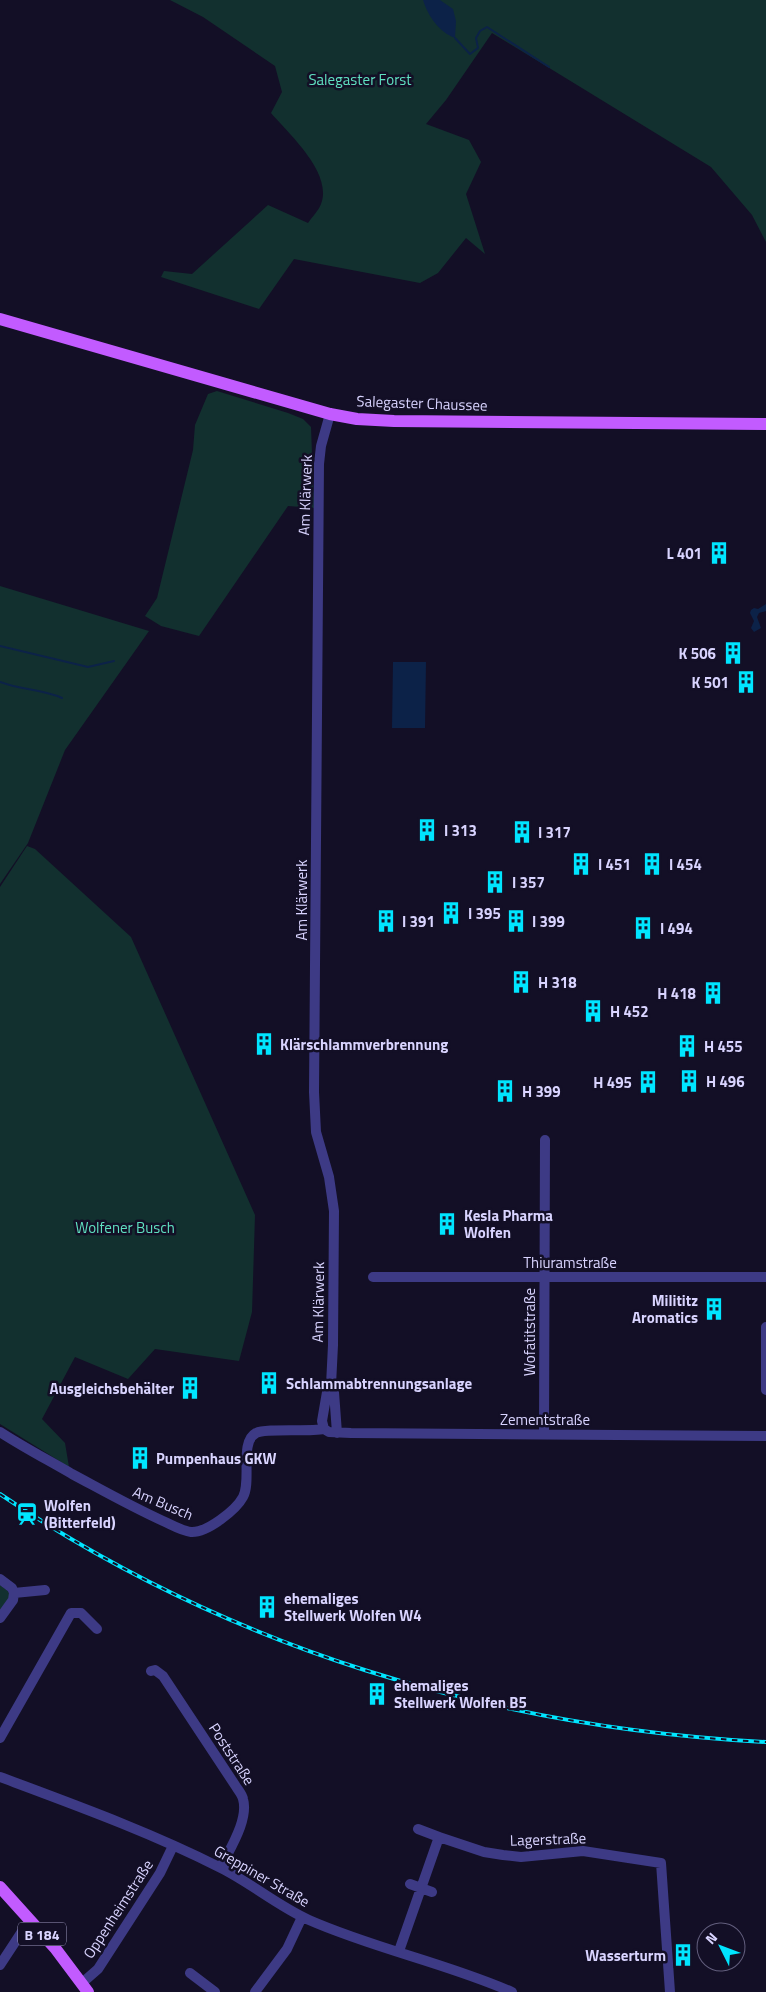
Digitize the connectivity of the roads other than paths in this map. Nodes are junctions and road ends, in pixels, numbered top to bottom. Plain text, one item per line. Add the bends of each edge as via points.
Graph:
1 (0, 319) edge
2 (330, 414) junction
3 (766, 424) edge
4 (545, 1140) dead end
5 (373, 1277) dead end
6 (766, 1277) edge
7 (544, 1278) junction
8 (766, 1327) edge
9 (331, 1385) junction
10 (766, 1390) edge
11 (324, 1429) junction
12 (0, 1432) edge
13 (337, 1433) junction
14 (544, 1434) junction
15 (766, 1436) edge
16 (0, 1579) edge
17 (45, 1590) dead end
18 (14, 1593) junction
19 (0, 1618) edge
20 (98, 1629) dead end
21 (151, 1671) dead end
22 (0, 1738) edge
23 (0, 1778) edge
24 (418, 1829) dead end
25 (439, 1837) junction
26 (173, 1846) junction
27 (220, 1868) junction
28 (410, 1884) dead end
29 (0, 1887) edge
30 (421, 1888) junction
31 (432, 1892) dead end
32 (302, 1917) junction
33 (31, 1922) junction
34 (399, 1951) junction
35 (0, 1965) edge
36 (190, 1973) dead end
37 (85, 1988) edge
38 (215, 1992) edge
39 (255, 1992) edge
40 (512, 1992) edge
41 (670, 1992) edge

1 - 2 main road, Salegaster Chaussee
2 - 3 main road, Salegaster Chaussee via 394,421
2 - 9 street, Am Klärwerk via 319,464 314,1104 317,1137 334,1203
4 - 7 street, Wofatitstraße
5 - 7 street, Thiuramstraße
6 - 7 street, Thiuramstraße
7 - 14 street, Wofatitstraße
8 - 10 street
9 - 11 street, Am Klärwerk via 322,1421
9 - 13 street, Am Klärwerk
11 - 12 street, Am Busch via 310,1432 264,1431 252,1435 247,1448 246,1489 240,1503 211,1525 191,1532 137,1510
11 - 13 street, Zementstraße
13 - 14 street, Zementstraße
14 - 15 street, Zementstraße
16 - 18 street
17 - 18 street
18 - 19 street via 13,1600
20 - 22 street via 77,1612 67,1617
21 - 27 street, Poststraße via 155,1670 162,1676 244,1800 237,1836
23 - 26 street, Greppiner Straße via 68,1802
24 - 25 street, Lagerstraße
25 - 30 street
25 - 41 street, Lagerstraße via 503,1856 583,1851 661,1863
26 - 27 street, Greppiner Straße
26 - 37 street, Oppenheimstraße via 160,1873
27 - 32 street, Greppiner Straße
28 - 30 street
29 - 33 main road, B 184
30 - 31 street
30 - 34 street
32 - 34 street, Greppiner Straße
32 - 39 street via 287,1949
33 - 35 street
33 - 37 main road, B 184
34 - 40 street, Greppiner Straße
36 - 38 street

